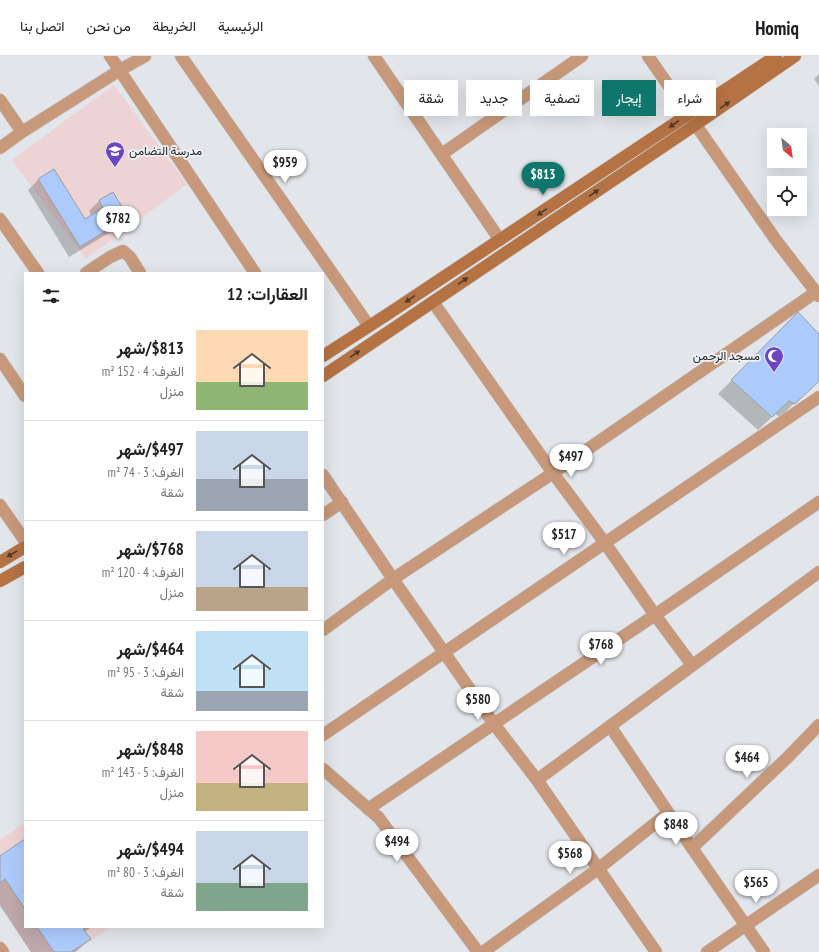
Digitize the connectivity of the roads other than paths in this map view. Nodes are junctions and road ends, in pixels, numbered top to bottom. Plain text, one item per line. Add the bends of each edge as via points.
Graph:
1 (110, 56) edge
2 (145, 56) edge
3 (181, 56) edge
4 (374, 56) edge
5 (582, 56) edge
6 (648, 56) edge
7 (776, 56) edge
8 (796, 56) edge
9 (120, 70) junction
10 (665, 80) edge
11 (716, 96) edge
12 (0, 100) edge
13 (685, 116) edge
14 (689, 116) edge
15 (696, 125) junction
16 (22, 132) junction
17 (0, 148) edge
18 (442, 154) junction
19 (0, 219) edge
20 (500, 240) junction
21 (37, 272) edge
22 (88, 272) edge
23 (139, 272) edge
24 (254, 272) edge
25 (818, 294) edge
26 (433, 302) junction
27 (369, 326) junction
28 (324, 355) edge
29 (0, 359) edge
30 (324, 375) edge
31 (24, 395) edge
32 (819, 397) edge
33 (552, 473) junction
34 (324, 476) edge
35 (342, 502) junction
36 (819, 502) edge
37 (0, 505) edge
38 (324, 514) edge
39 (24, 540) edge
40 (606, 543) junction
41 (24, 548) edge
42 (0, 562) edge
43 (24, 567) edge
44 (819, 572) edge
45 (393, 579) junction
46 (0, 581) edge
47 (655, 615) junction
48 (324, 629) edge
49 (444, 652) junction
50 (692, 665) junction
51 (494, 724) junction
52 (819, 725) edge
53 (610, 726) junction
54 (324, 734) edge
55 (324, 770) edge
56 (536, 780) junction
57 (368, 809) junction
58 (668, 813) junction
59 (692, 848) junction
60 (598, 869) junction
61 (819, 875) edge
62 (745, 926) junction
63 (0, 948) edge
64 (3, 952) edge
65 (478, 952) edge
66 (483, 952) edge
67 (656, 952) edge
68 (707, 952) edge
69 (764, 952) edge

1 - 9 street
2 - 9 street
3 - 27 street
4 - 18 street
5 - 18 street
6 - 10 street
7 - 11 main road
15 -> 8 main road
9 - 16 street
9 - 24 street
12 - 16 street
13 -> 20 main road
14 - 15 street
15 - 25 street via 775,239
26 -> 15 main road
16 - 17 street
18 - 20 street
19 - 21 street
20 -> 27 main road
22 - 23 street via 123,251
25 - 33 street
30 -> 26 main road
26 - 33 street
27 - 28 main road
29 - 31 street
32 - 40 street
33 - 40 street
33 - 45 street
34 - 35 street
35 - 38 street
35 - 45 street
36 - 47 street
37 - 39 street
40 - 47 street
40 - 49 street
41 -> 42 main road
43 - 46 main road
44 - 50 street
45 - 48 street
45 - 49 street
47 - 50 street
47 - 51 street
49 - 51 street
49 - 54 street
50 - 53 street
51 - 56 street
51 - 57 street
52 - 59 street
53 - 56 street
53 - 58 street
55 - 57 street
56 - 60 street
57 - 65 street via 379,818
58 - 59 street
58 - 60 street
59 - 62 street
60 - 66 street
60 - 67 street
61 - 62 street
62 - 68 street
62 - 69 street
63 - 64 street

